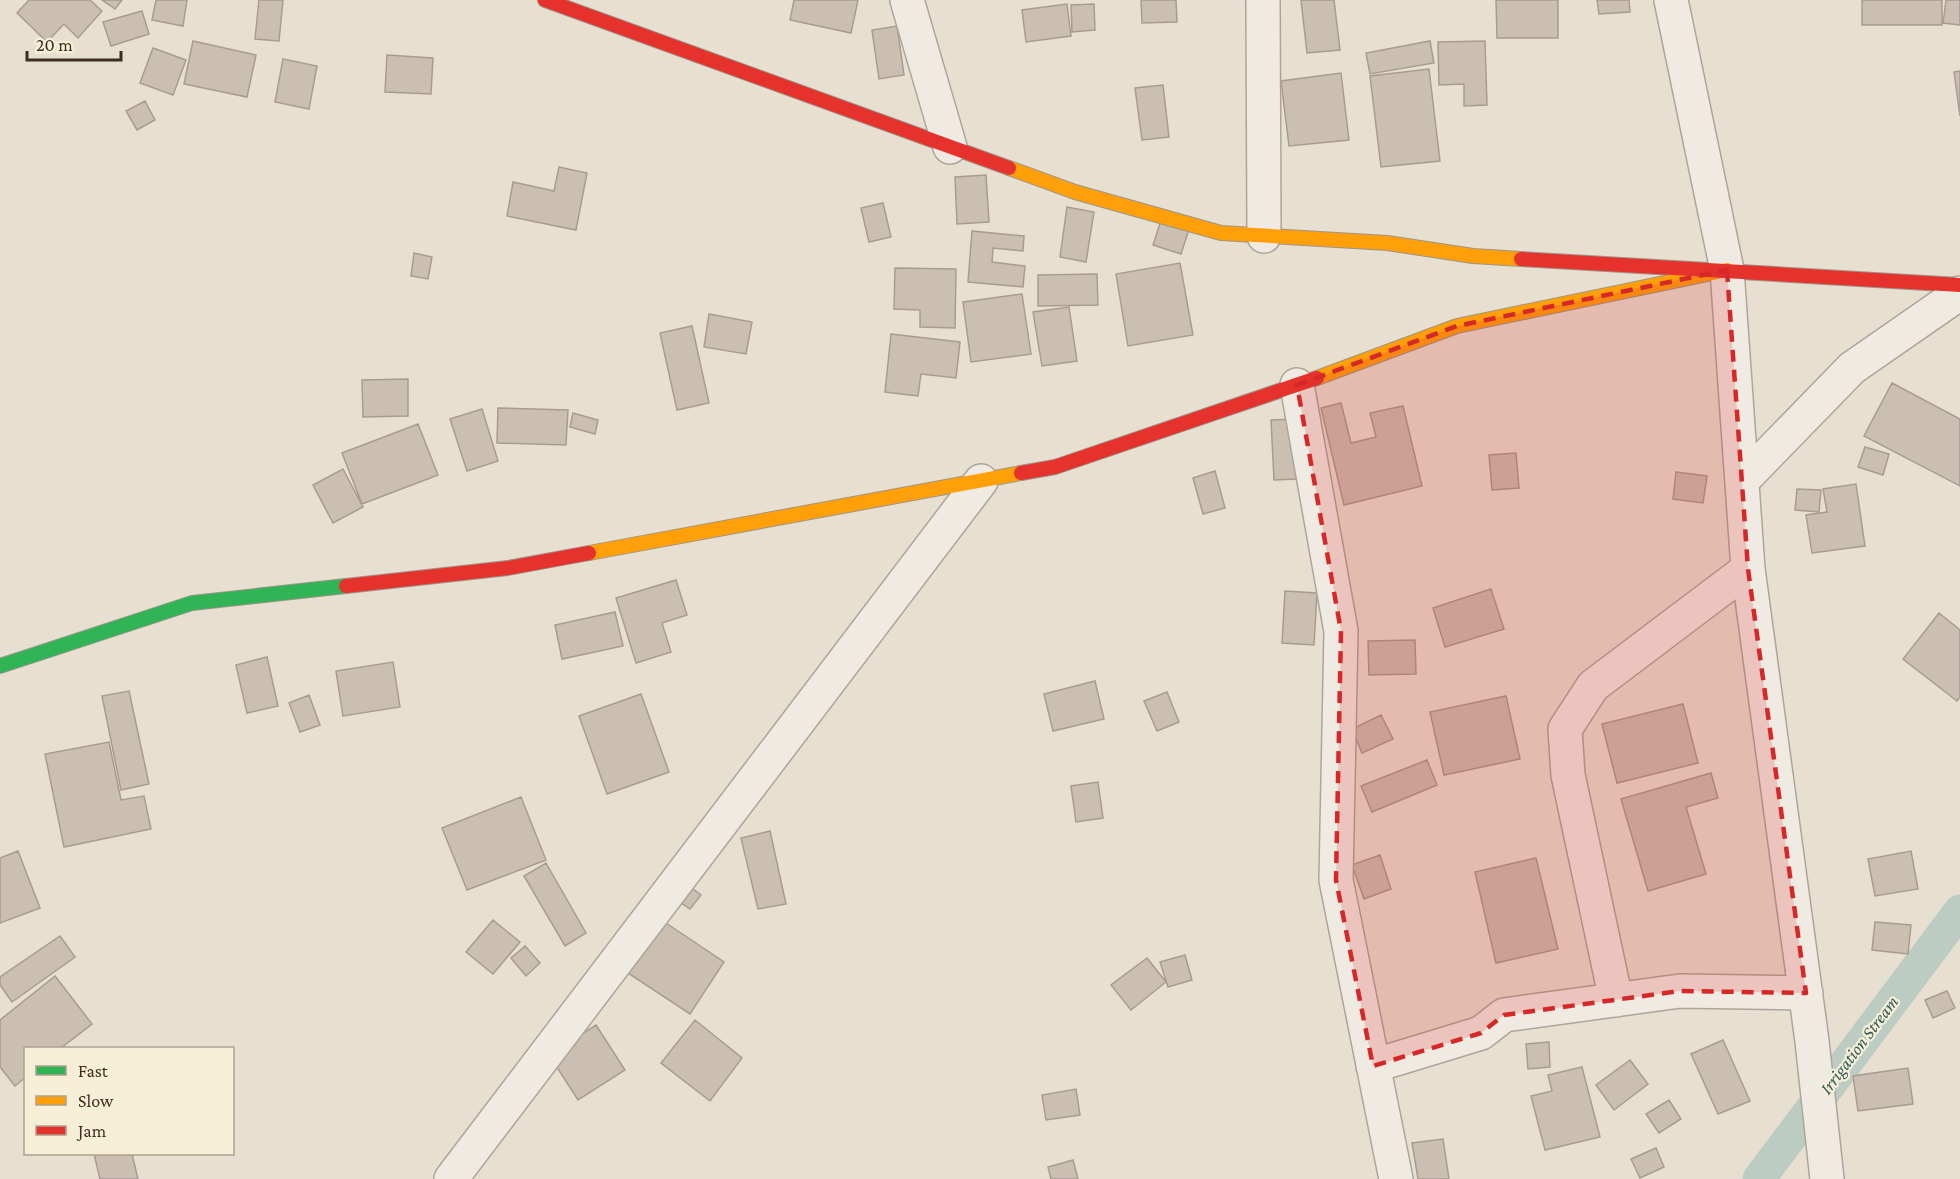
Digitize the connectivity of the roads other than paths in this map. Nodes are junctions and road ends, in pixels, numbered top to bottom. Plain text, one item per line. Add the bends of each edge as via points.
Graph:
1 (545, 0) edge
2 (907, 0) edge
3 (1263, 0) edge
4 (1671, 0) edge
5 (585, 8) edge
6 (950, 147) junction
7 (1264, 236) junction
8 (1727, 270) junction
9 (1960, 285) edge
10 (1960, 293) edge
11 (1297, 385) junction
12 (981, 480) junction
13 (1743, 480) junction
14 (1748, 569) junction
15 (0, 666) edge
16 (1806, 993) junction
17 (1616, 1000) junction
18 (1373, 1066) junction
19 (452, 1179) edge
20 (1396, 1179) edge
21 (1827, 1179) edge

1 - 5 street
2 - 6 street
3 - 7 street
4 - 8 street
5 - 6 street
6 - 7 street via 1116,204 1221,233
7 - 8 street via 1387,243 1473,256
8 - 9 street
8 - 11 street via 1457,326
8 - 13 street
10 - 13 street via 1852,368
11 - 12 street via 1055,467
11 - 18 street via 1341,631 1336,880
12 - 15 street via 508,568 192,603
12 - 19 street
13 - 14 street
14 - 16 street
14 - 17 street via 1593,686 1565,729 1568,775
16 - 17 street via 1680,991
16 - 21 street
17 - 18 street via 1504,1015 1481,1034
18 - 20 street

